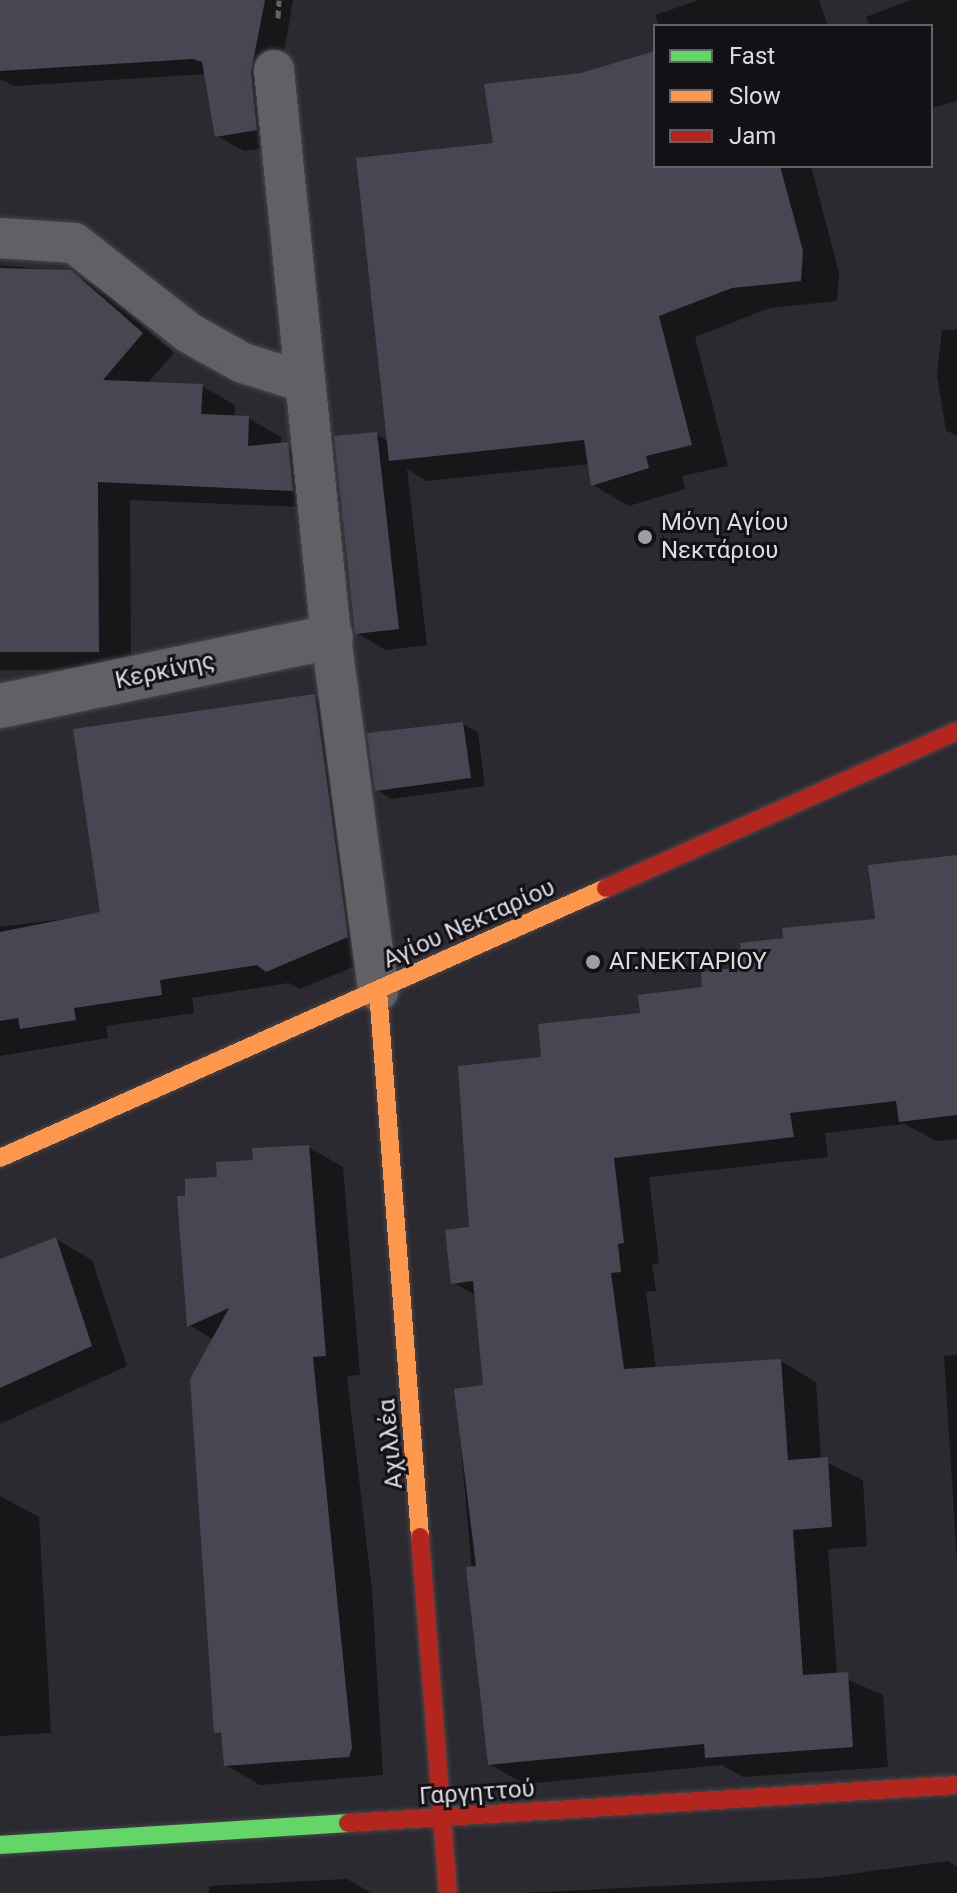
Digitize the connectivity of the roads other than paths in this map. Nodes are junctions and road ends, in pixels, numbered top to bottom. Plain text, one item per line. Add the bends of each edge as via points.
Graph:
1 (274, 70) dead end
2 (0, 238) edge
3 (304, 382) junction
4 (331, 637) junction
5 (0, 706) edge
6 (957, 731) edge
7 (378, 991) junction
8 (0, 1158) edge
9 (957, 1785) edge
10 (446, 1820) junction
11 (0, 1845) edge
12 (448, 1893) edge

1 - 3 lane
2 - 3 lane via 74,243 189,333 243,363
3 - 4 lane
4 - 5 street, Κερκίνης
4 - 7 lane
6 - 7 street, Αγίου Νεκταρίου
7 - 8 street, Αγίου Νεκταρίου
7 - 10 street, Αχιλλέα
9 - 10 street, Γαργηττού
10 - 11 street, Γαργηττού
10 - 12 street, Αχιλλέα

